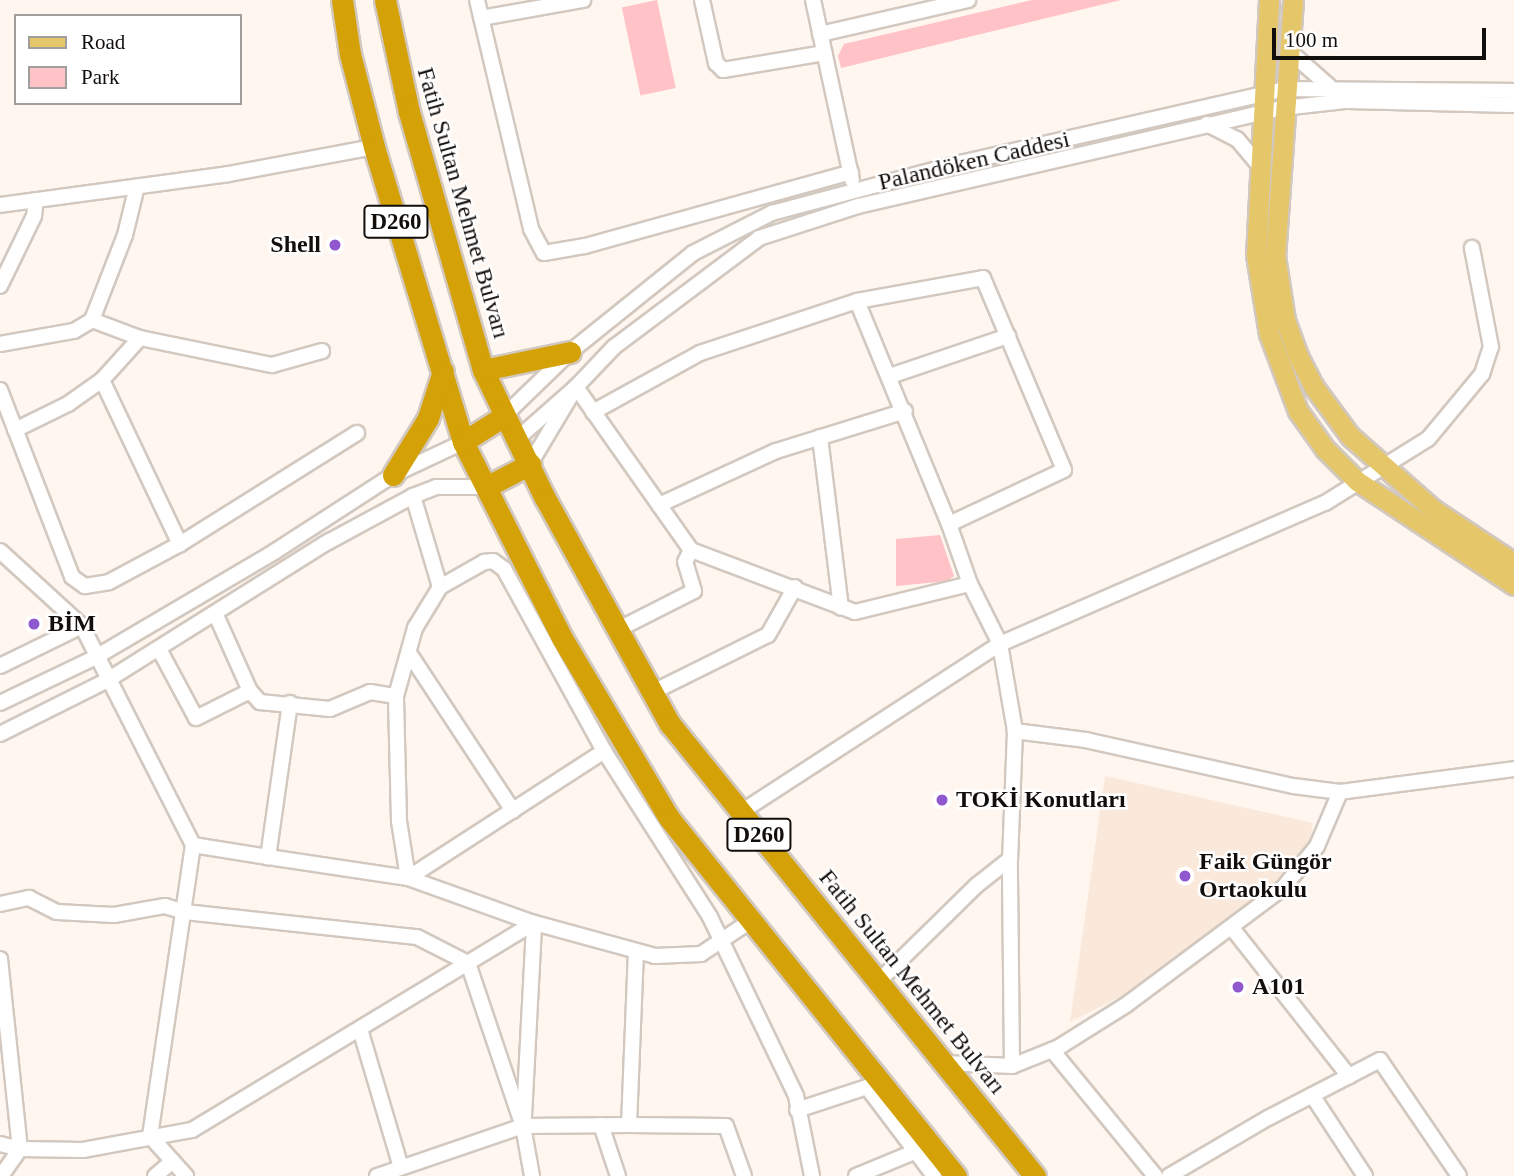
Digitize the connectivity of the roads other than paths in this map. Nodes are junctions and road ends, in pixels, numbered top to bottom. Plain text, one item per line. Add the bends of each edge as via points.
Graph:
1 (342, 0) edge
2 (385, 0) edge
3 (477, 0) edge
4 (583, 0) edge
5 (702, 0) edge
6 (813, 0) edge
7 (968, 0) edge
8 (1269, 0) edge
9 (1293, 0) edge
10 (481, 18) junction
11 (820, 34) junction
12 (1288, 50) junction
13 (825, 53) junction
14 (1329, 86) junction
15 (1514, 91) edge
16 (1284, 99) junction
17 (1261, 103) junction
18 (1514, 105) edge
19 (1206, 124) junction
20 (374, 148) junction
21 (1258, 164) junction
22 (851, 172) junction
23 (137, 186) junction
24 (854, 189) junction
25 (36, 200) junction
26 (0, 205) edge
27 (858, 206) junction
28 (1472, 248) dead end
29 (0, 286) edge
30 (857, 301) junction
31 (92, 320) junction
32 (1008, 336) junction
33 (140, 338) junction
34 (0, 344) edge
35 (322, 351) dead end
36 (570, 352) junction
37 (483, 370) junction
38 (590, 370) junction
39 (443, 371) junction
40 (890, 376) junction
41 (102, 380) junction
42 (576, 387) junction
43 (0, 390) edge
44 (905, 411) junction
45 (593, 412) junction
46 (503, 416) junction
47 (15, 430) junction
48 (356, 433) dead end
49 (820, 437) junction
50 (517, 439) junction
51 (463, 442) junction
52 (530, 464) junction
53 (1382, 466) junction
54 (393, 475) junction
55 (1357, 481) junction
56 (486, 486) junction
57 (412, 496) junction
58 (659, 505) junction
59 (949, 524) junction
60 (180, 544) junction
61 (0, 551) edge
62 (691, 551) junction
63 (1514, 563) edge
64 (970, 584) junction
65 (1514, 586) edge
66 (440, 587) junction
67 (795, 587) junction
68 (841, 608) junction
69 (216, 615) junction
70 (82, 626) junction
71 (619, 629) junction
72 (1000, 644) junction
73 (159, 649) junction
74 (409, 653) junction
75 (96, 657) junction
76 (0, 666) edge
77 (106, 681) junction
78 (250, 691) junction
79 (653, 692) junction
80 (396, 696) junction
81 (290, 703) junction
82 (0, 704) edge
83 (1014, 731) junction
84 (0, 734) edge
85 (604, 751) junction
86 (1514, 769) edge
87 (1340, 792) junction
88 (513, 811) junction
89 (741, 812) junction
90 (193, 845) junction
91 (268, 858) junction
92 (1010, 859) junction
93 (408, 878) junction
94 (0, 904) edge
95 (185, 912) junction
96 (752, 920) junction
97 (534, 923) junction
98 (1232, 928) junction
99 (721, 943) junction
100 (636, 952) junction
101 (0, 960) edge
102 (468, 963) junction
103 (879, 981) junction
104 (360, 1029) junction
105 (1052, 1050) junction
106 (944, 1063) junction
107 (1012, 1066) junction
108 (1349, 1076) junction
109 (874, 1084) junction
110 (1312, 1095) junction
111 (797, 1110) junction
112 (601, 1125) junction
113 (629, 1125) junction
114 (523, 1126) junction
115 (150, 1136) junction
116 (0, 1144) edge
117 (923, 1148) junction
118 (20, 1149) junction
119 (173, 1161) junction
120 (401, 1167) junction
121 (1, 1176) edge
122 (155, 1176) edge
123 (186, 1176) edge
124 (375, 1176) edge
125 (532, 1176) edge
126 (618, 1176) edge
127 (744, 1176) edge
128 (812, 1176) edge
129 (856, 1176) edge
130 (934, 1176) edge
131 (956, 1176) edge
132 (1035, 1176) edge
133 (1155, 1176) edge
134 (1169, 1176) edge
135 (1365, 1176) edge
136 (1459, 1176) edge

1 - 20 highway, D260 via 349,54
2 - 37 highway, Fatih Sultan Mehmet Bulvarı / D260 via 408,112
3 - 10 street
4 - 10 street
5 - 13 street via 716,63 723,70
6 - 11 street
7 - 11 street
8 - 17 main road
9 - 12 main road
10 - 22 street via 531,229 544,253 585,246
11 - 13 street
12 - 14 street
12 - 16 main road
13 - 22 street
14 - 15 street, Palandöken Caddesi
14 - 16 street, Palandöken Caddesi
16 - 17 street, Palandöken Caddesi
16 - 18 street, Palandöken Caddesi
16 - 53 main road via 1275,256 1285,320 1298,356 1330,412
17 - 19 street, Palandöken Caddesi
17 - 21 main road
17 - 24 street, Palandöken Caddesi
19 - 21 street via 1237,139
19 - 27 street, Palandöken Caddesi
20 - 23 street
20 - 39 highway, D260
21 - 55 main road via 1256,256 1269,334 1298,411 1325,449
22 - 24 street
23 - 25 street
23 - 31 street via 125,235
24 - 27 street
24 - 36 street, Palandöken Caddesi via 772,213 710,242
25 - 26 street
25 - 29 street via 34,216
27 - 38 street, Palandöken Caddesi via 746,244
28 - 53 street via 1491,347 1482,374 1428,439
30 - 32 street via 983,278
30 - 40 street
30 - 45 street via 778,331 700,353
31 - 33 street
31 - 34 street via 75,331
32 - 40 street
32 - 59 street via 1064,470
33 - 35 street via 272,365
33 - 41 street
36 - 37 highway
36 - 38 street
36 - 46 street, Palandöken Caddesi
37 - 46 highway, Fatih Sultan Mehmet Bulvarı / D260
38 - 42 street, Palandöken Caddesi
39 - 51 highway, D260
39 - 54 highway via 428,418
40 - 44 street
41 - 47 street via 68,404
41 - 60 street
42 - 45 street
42 - 50 street, Palandöken Caddesi
42 - 52 street, Palandöken Caddesi
43 - 47 street
44 - 49 street
44 - 59 street
45 - 58 street
46 - 50 highway, D260
46 - 51 highway
47 - 60 street via 76,583 99,585
48 - 60 street
49 - 58 street via 776,451
49 - 68 street
50 - 52 highway, D260
51 - 54 street
51 - 56 highway, D260
52 - 56 highway
52 - 71 highway, Fatih Sultan Mehmet Bulvarı / D260
53 - 55 street
53 - 63 main road via 1434,510
54 - 75 street
55 - 65 main road
55 - 72 street via 1325,503
56 - 57 street via 436,487
56 - 96 highway, D260 via 562,638 669,818
57 - 66 street
57 - 69 street via 328,542
58 - 62 street
59 - 64 street
61 - 70 street
62 - 67 street
62 - 71 street via 685,562 694,591
64 - 68 street via 855,612
64 - 72 street
66 - 74 street via 415,628
66 - 85 street via 484,562 501,565
67 - 68 street
67 - 79 street via 768,635
69 - 73 street
69 - 78 street
70 - 75 street
70 - 76 street
71 - 79 highway, Fatih Sultan Mehmet Bulvarı / D260
72 - 83 street
72 - 89 street
73 - 77 street
73 - 78 street via 196,718
74 - 80 street
74 - 88 street
75 - 77 street
75 - 82 street
77 - 84 street
77 - 90 street
78 - 81 street via 260,702
79 - 89 highway, Fatih Sultan Mehmet Bulvarı / D260 via 670,724
80 - 81 street via 370,692 330,709
80 - 93 street via 399,821
81 - 91 street
83 - 87 street via 1086,740 1293,786
83 - 92 street
85 - 88 street
85 - 99 street via 710,917
86 - 87 street
87 - 98 street via 1329,825 1299,871
88 - 93 street
89 - 103 highway, Fatih Sultan Mehmet Bulvarı / D260
90 - 91 street
90 - 95 street
91 - 93 street
92 - 103 street
92 - 107 street
93 - 97 street
94 - 95 street via 29,898 47,909 70,913 114,915 165,906
95 - 102 street via 417,937
95 - 115 street
96 - 99 street
96 - 109 highway, D260
97 - 100 street
97 - 102 street
97 - 114 street
98 - 105 street via 1126,1005
98 - 108 street
99 - 100 street via 686,957
99 - 111 street via 771,1037
100 - 113 street
101 - 118 street
102 - 104 street
102 - 114 street
103 - 106 highway, Fatih Sultan Mehmet Bulvarı / D260
104 - 115 street via 192,1130
104 - 120 street
105 - 107 street
105 - 133 street
106 - 107 street
106 - 132 highway, Fatih Sultan Mehmet Bulvarı / D260
108 - 110 street
108 - 136 street via 1380,1060
109 - 111 street
109 - 117 highway, D260
110 - 134 street
110 - 135 street
111 - 128 street
112 - 113 street
112 - 114 street
112 - 126 street
113 - 127 street via 726,1126
114 - 120 street
114 - 125 street
115 - 118 street via 83,1150
115 - 119 street
116 - 118 street
117 - 129 street
117 - 130 street
117 - 131 highway, D260
118 - 121 street
119 - 122 street
119 - 123 street
120 - 124 street

